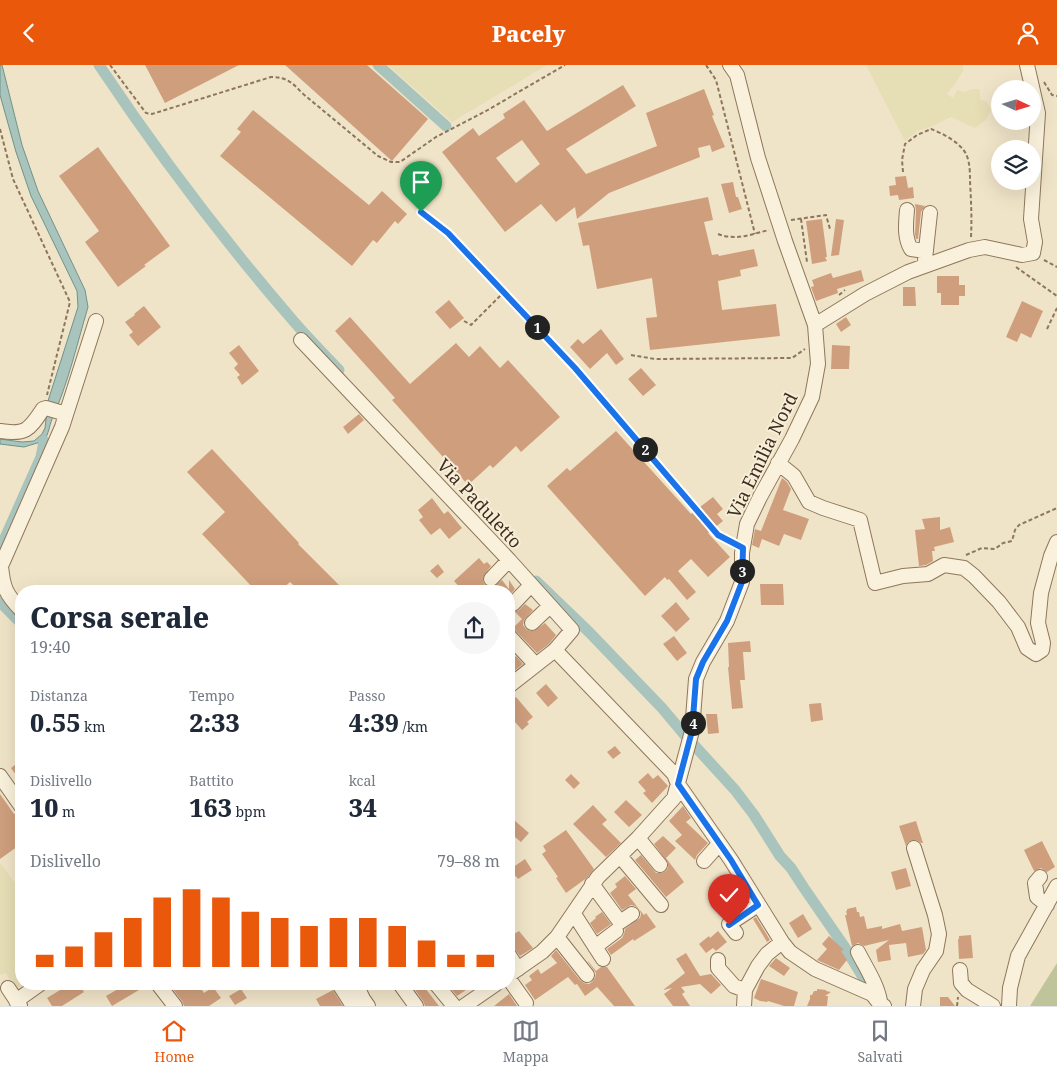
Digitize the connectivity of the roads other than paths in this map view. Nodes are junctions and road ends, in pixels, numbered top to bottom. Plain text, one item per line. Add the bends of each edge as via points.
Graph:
1 (730, 65) edge
2 (1028, 65) edge
3 (907, 211) dead end
4 (930, 213) dead end
5 (926, 251) junction
6 (924, 266) junction
7 (96, 321) dead end
8 (815, 325) junction
9 (301, 341) dead end
10 (64, 413) junction
11 (0, 431) edge
12 (778, 463) junction
13 (1057, 542) edge
14 (509, 560) junction
15 (1, 575) edge
16 (491, 579) dead end
17 (531, 585) junction
18 (515, 602) edge
19 (15, 604) edge
20 (550, 606) junction
21 (532, 623) dead end
22 (515, 642) edge
23 (555, 650) junction
24 (536, 665) junction
25 (515, 681) edge
26 (0, 776) edge
27 (678, 784) junction
28 (15, 797) edge
29 (638, 838) junction
30 (720, 843) junction
31 (914, 848) dead end
32 (620, 856) junction
33 (704, 861) dead end
34 (660, 865) dead end
35 (1040, 877) dead end
36 (592, 885) junction
37 (1057, 886) edge
38 (661, 905) dead end
39 (758, 905) junction
40 (1047, 905) junction
41 (574, 914) junction
42 (632, 914) dead end
43 (616, 931) dead end
44 (736, 933) dead end
45 (557, 937) junction
46 (782, 942) junction
47 (858, 952) dead end
48 (718, 960) dead end
49 (960, 969) dead end
50 (515, 972) edge
51 (587, 975) dead end
52 (515, 980) edge
53 (8, 988) dead end
54 (33, 990) edge
55 (163, 990) edge
56 (343, 990) edge
57 (359, 990) edge
58 (404, 990) edge
59 (441, 990) edge
60 (486, 990) edge
61 (745, 990) junction
62 (475, 997) edge
63 (18, 1003) edge
64 (526, 1003) dead end
65 (882, 1005) edge
66 (175, 1006) edge
67 (353, 1006) edge
68 (368, 1006) edge
69 (416, 1006) edge
70 (454, 1006) edge
71 (744, 1006) edge
72 (913, 1006) edge
73 (993, 1006) edge
74 (1010, 1006) edge

1 - 8 street, Via Emilia Nord via 737,75 758,158
2 - 6 street via 1038,113 1031,219 1035,242 1033,253 1022,255 985,247
3 - 5 street via 907,242 911,249
4 - 5 street
5 - 6 street
6 - 8 street via 864,294
7 - 10 street
8 - 12 street, Via Emilia Nord via 818,364 812,397
9 - 14 street, Via Paduletto
10 - 11 street via 44,408 24,431
10 - 15 street via 62,427 1,566
12 - 13 street via 794,476 809,501 860,520 874,583 928,574 944,565 964,568 999,602 1018,627 1027,648 1036,654 1042,651 1038,623 1041,593
12 - 27 street, Via Emilia Nord via 747,525 742,582 727,621 696,679 692,731
14 - 16 street
14 - 17 street, Via Paduletto
15 - 19 street
17 - 18 street
17 - 20 street, Via Paduletto
20 - 21 street
20 - 23 street, Via Paduletto via 572,630
22 - 24 street
23 - 24 street, Via Paduletto
23 - 27 street via 674,774
24 - 25 street, Via Paduletto
26 - 28 street
27 - 29 street, Via Emilia Nord via 674,798
27 - 30 street
29 - 32 street, Via Emilia Nord
29 - 34 street
30 - 33 street
30 - 39 street
31 - 72 street via 939,934 936,951 915,989
32 - 36 street, Via Emilia Nord
32 - 38 street
35 - 40 street via 1035,883 1037,897
36 - 41 street, Via Emilia Nord
36 - 42 street via 620,923
37 - 40 street
39 - 44 street via 729,925
39 - 46 street
40 - 74 street via 1018,956 1010,988
41 - 43 street via 599,953
41 - 45 street, Via Emilia Nord
45 - 50 street, Via Emilia Nord
45 - 51 street
46 - 61 street via 758,965
46 - 65 street via 790,952 815,969 872,994
47 - 65 street
48 - 61 street via 718,968 734,986
49 - 73 street via 960,983 966,990
52 - 64 street
53 - 63 street
54 - 63 street
55 - 66 street
56 - 67 street
57 - 68 street
58 - 69 street
59 - 70 street
60 - 62 street
61 - 71 street

